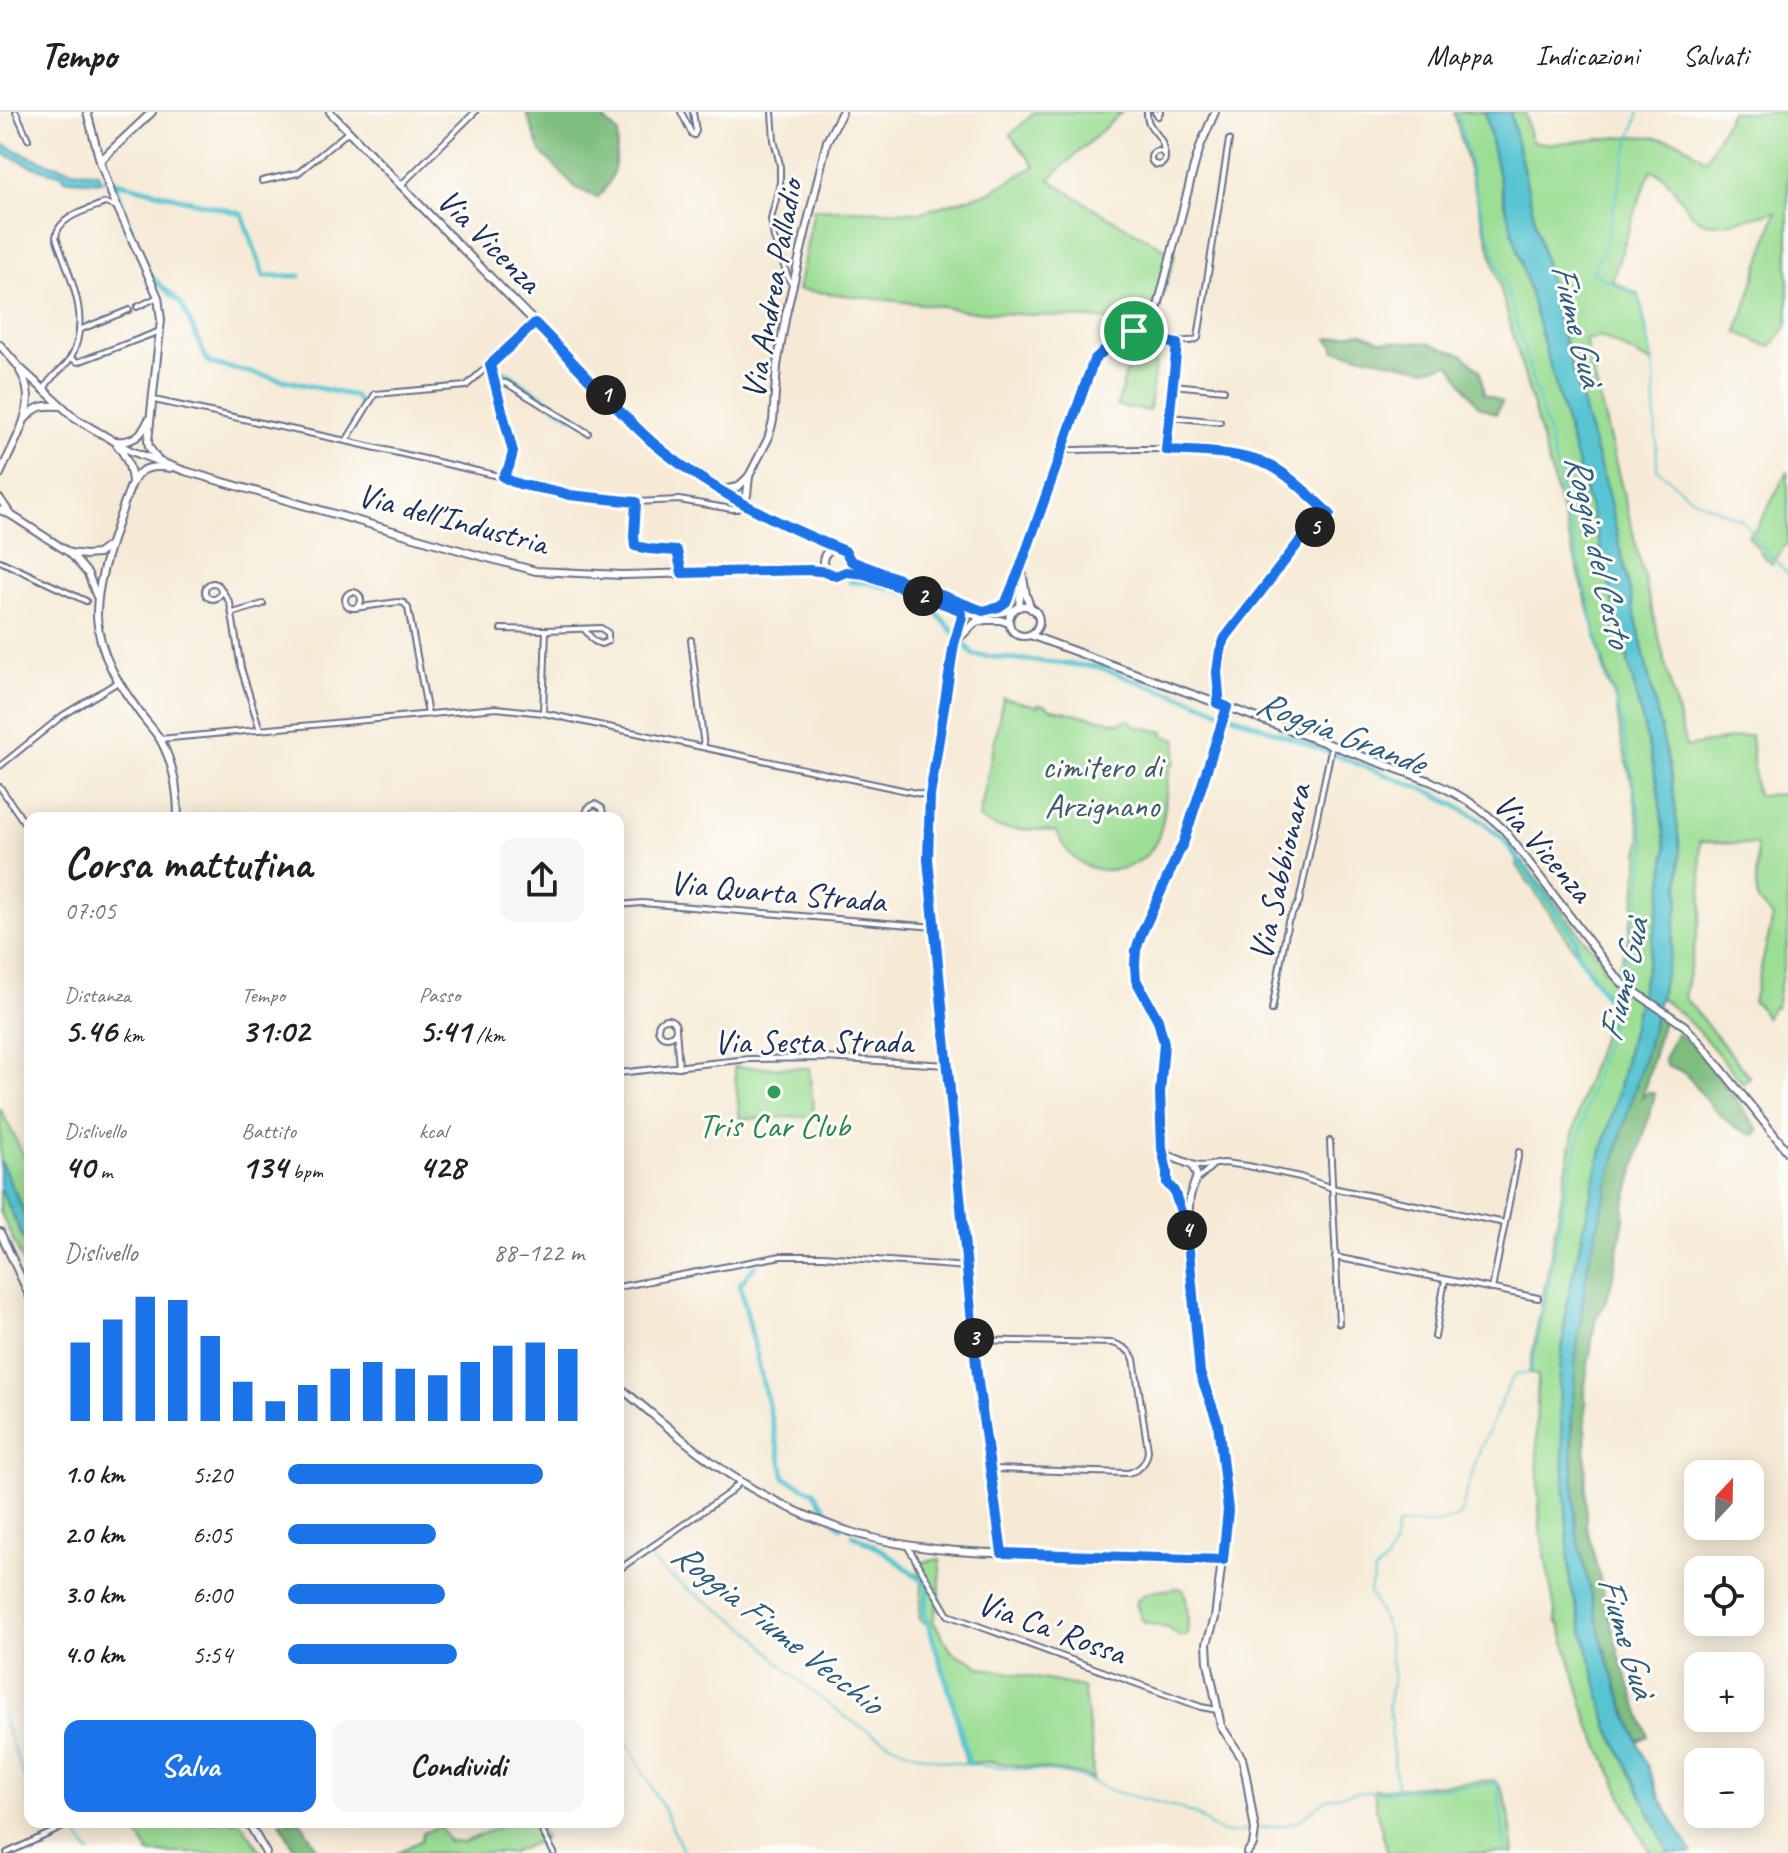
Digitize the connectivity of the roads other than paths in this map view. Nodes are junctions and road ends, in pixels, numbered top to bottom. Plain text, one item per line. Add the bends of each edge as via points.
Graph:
1 (16, 112) edge
2 (87, 112) edge
3 (152, 112) edge
4 (330, 112) edge
5 (475, 112) edge
6 (681, 112) edge
7 (693, 112) edge
8 (772, 112) edge
9 (842, 112) edge
10 (1147, 112) edge
11 (1215, 112) edge
12 (348, 132) junction
13 (1157, 134) junction
14 (28, 139) dead end
15 (1229, 140) dead end
16 (1155, 152) junction
17 (1165, 155) junction
18 (100, 161) junction
19 (262, 181) dead end
20 (400, 186) junction
21 (112, 195) junction
22 (105, 203) junction
23 (117, 207) junction
24 (793, 284) junction
25 (158, 297) junction
26 (137, 307) dead end
27 (129, 310) dead end
28 (535, 323) junction
29 (79, 330) junction
30 (160, 331) junction
31 (1134, 331) junction
32 (1177, 344) junction
33 (0, 345) edge
34 (70, 358) junction
35 (490, 365) junction
36 (19, 367) junction
37 (495, 382) junction
38 (1173, 385) junction
39 (1224, 390) dead end
40 (52, 398) junction
41 (151, 399) junction
42 (61, 406) junction
43 (1170, 417) junction
44 (149, 418) junction
45 (24, 420) junction
46 (1220, 422) dead end
47 (588, 433) dead end
48 (113, 441) junction
49 (346, 441) junction
50 (1061, 450) junction
51 (1166, 450) junction
52 (160, 461) junction
53 (185, 471) junction
54 (0, 474) edge
55 (749, 476) junction
56 (503, 477) junction
57 (132, 481) junction
58 (738, 487) junction
59 (722, 490) junction
60 (734, 497) junction
61 (0, 499) edge
62 (636, 502) junction
63 (744, 503) junction
64 (0, 510) edge
65 (11, 515) junction
66 (811, 538) junction
67 (110, 545) junction
68 (838, 548) junction
69 (70, 553) junction
70 (823, 560) junction
71 (0, 561) edge
72 (851, 561) junction
73 (1021, 566) junction
74 (810, 570) junction
75 (827, 572) junction
76 (846, 572) junction
77 (682, 573) junction
78 (220, 587) junction
79 (359, 594) junction
80 (98, 599) junction
81 (213, 599) junction
82 (86, 601) dead end
83 (230, 603) junction
84 (263, 604) dead end
85 (374, 605) junction
86 (354, 608) junction
87 (1016, 609) junction
88 (1031, 609) junction
89 (960, 610) junction
90 (983, 611) junction
91 (233, 613) junction
92 (987, 620) junction
93 (1009, 623) junction
94 (1038, 624) junction
95 (501, 629) dead end
96 (584, 629) junction
97 (546, 630) junction
98 (1030, 635) junction
99 (691, 640) dead end
100 (954, 644) junction
101 (1059, 644) junction
102 (118, 682) junction
103 (1217, 703) junction
104 (1227, 707) junction
105 (543, 713) junction
106 (428, 714) junction
107 (260, 730) junction
108 (160, 739) junction
109 (1332, 746) junction
110 (704, 747) junction
111 (0, 766) edge
112 (0, 787) edge
113 (930, 796) junction
114 (178, 812) edge
115 (586, 812) edge
116 (603, 812) edge
117 (24, 822) edge
118 (624, 904) edge
119 (935, 927) junction
120 (1272, 1010) dead end
121 (676, 1029) junction
122 (664, 1037) junction
123 (677, 1044) junction
124 (948, 1065) junction
125 (679, 1067) junction
126 (624, 1072) edge
127 (1330, 1141) dead end
128 (1162, 1148) junction
129 (1519, 1152) dead end
130 (1788, 1152) edge
131 (1181, 1162) junction
132 (1192, 1165) junction
133 (1214, 1165) junction
134 (1167, 1172) junction
135 (1197, 1180) junction
136 (1193, 1188) junction
137 (1332, 1188) junction
138 (1174, 1191) junction
139 (1505, 1223) junction
140 (1187, 1229) junction
141 (0, 1232) edge
142 (1335, 1257) junction
143 (967, 1267) junction
144 (1445, 1279) junction
145 (24, 1284) edge
146 (624, 1286) edge
147 (1492, 1289) junction
148 (1538, 1298) dead end
149 (1339, 1323) dead end
150 (1435, 1337) dead end
151 (974, 1340) junction
152 (624, 1391) edge
153 (990, 1469) junction
154 (741, 1481) junction
155 (906, 1545) junction
156 (1002, 1553) junction
157 (1223, 1560) junction
158 (624, 1566) edge
159 (1217, 1710) junction
160 (61, 1828) edge
161 (251, 1828) edge
162 (540, 1828) edge
163 (7, 1853) edge
164 (266, 1853) edge
165 (554, 1853) edge
166 (1247, 1853) edge

1 - 14 street
2 - 18 street
3 - 18 street
4 - 12 street, Via Vicenza
5 - 20 street
6 - 7 street via 694,135
8 - 24 street via 780,183 772,228
9 - 24 street, Via Andrea Palladio via 827,141
10 - 13 street
11 - 31 street via 1195,163 1161,296 1153,314
12 - 19 street via 298,173
12 - 20 street, Via Vicenza
13 - 16 street
13 - 17 street
15 - 32 street via 1199,336
16 - 17 street
16 - 17 street via 1155,165 1164,164
18 - 21 street
20 - 28 street, Via Vicenza
21 - 22 street
21 - 23 street
22 - 23 street
22 - 29 street via 64,221 57,230 79,302
23 - 25 street
24 - 55 street, Via Andrea Palladio via 773,421
25 - 26 street
25 - 30 street
27 - 29 street
28 - 35 street
28 - 59 street, Via Vicenza via 653,442
29 - 34 street
30 - 34 street via 78,362
30 - 41 street
31 - 32 street
31 - 50 street via 1094,360
32 - 38 street
33 - 36 street, Via dell'Industria
34 - 40 street via 47,382
35 - 37 street
35 - 49 street via 466,386 375,394
36 - 40 street, Via dell'Industria
36 - 45 street, Via dell'Industria via 27,389
37 - 47 street via 506,383
37 - 56 street via 513,452
38 - 39 street
38 - 43 street
40 - 42 street, Via dell'Industria
41 - 44 street
41 - 49 street
42 - 45 street via 34,409
42 - 48 street, Via dell'Industria
43 - 46 street
43 - 51 street
44 - 48 street via 130,441
44 - 52 street via 149,447
45 - 54 street, Via dell'Industria
48 - 52 street, Via dell'Industria
48 - 57 street via 128,460
49 - 56 street
50 - 51 street
50 - 73 street
51 - 103 street via 1228,455 1273,467 1330,514 1300,541 1225,638
52 - 53 street, Via dell'Industria
53 - 57 street, Via dell'Industria via 151,467
53 - 77 street, Via dell'Industria via 536,571
55 - 58 street
55 - 63 street
56 - 62 street via 569,495
57 - 67 street
58 - 59 street
58 - 60 street
59 - 60 street, Via Vicenza
60 - 63 street, Via Vicenza
61 - 65 street
62 - 63 street via 679,500 732,509
62 - 77 street via 635,546 677,551
63 - 66 street, Via Vicenza
64 - 65 street
65 - 69 street
66 - 68 street, Via Vicenza
66 - 70 street
67 - 69 street via 98,554
67 - 80 street
68 - 70 street
68 - 72 street, Via Vicenza
69 - 80 street via 88,574
70 - 74 street
70 - 75 street
71 - 82 street
72 - 76 street
72 - 90 street, Via Vicenza
73 - 87 street
73 - 88 street
73 - 90 street via 1006,602
74 - 75 street, Via dell'Industria
74 - 77 street, Via dell'Industria
75 - 76 street, Via Vicenza
76 - 89 street, Via Vicenza via 865,574
78 - 81 street
78 - 81 street via 206,586 205,594
78 - 83 street
79 - 85 street
79 - 86 street via 361,602
79 - 86 street via 345,598
80 - 102 street via 103,651
81 - 83 street
83 - 91 street
84 - 91 street
85 - 86 street
85 - 106 street via 398,602 408,608
87 - 88 street, Via Vicenza
87 - 90 street, Via Vicenza
87 - 93 street
88 - 94 street, Via Vicenza
89 - 92 street, Via Vicenza
89 - 100 street
91 - 107 street via 241,668
92 - 93 street, Via Vicenza
92 - 100 street via 976,622
93 - 98 street, Via Vicenza via 1016,634
94 - 98 street
94 - 101 street, Via Vicenza
95 - 97 street
96 - 96 street via 599,644 608,641 604,629
96 - 97 street
97 - 105 street
98 - 101 street, Via Vicenza
99 - 110 street
100 - 113 street
101 - 103 street, Via Vicenza
102 - 108 street
102 - 111 street via 62,716
103 - 104 street, Via Vicenza
104 - 109 street, Via Vicenza
104 - 128 street via 1184,841 1135,957 1136,980 1163,1035
105 - 106 street via 496,708
105 - 110 street
106 - 107 street
107 - 108 street
108 - 114 street via 177,789
109 - 120 street, Via Sabbionara via 1299,902 1288,921
109 - 130 street, Via Vicenza via 1450,790 1488,814 1613,973 1685,1026
110 - 113 street
112 - 117 street
113 - 119 street via 928,859
115 - 116 street via 595,804
118 - 119 street, Via Quarta Strada
119 - 124 street
121 - 122 street, Via Sesta Strada
121 - 122 street, Via Sesta Strada via 672,1021 662,1021 658,1031
121 - 123 street, Via Sesta Strada
122 - 123 street, Via Sesta Strada
123 - 125 street, Via Sesta Strada
124 - 125 street, Via Sesta Strada via 824,1058
124 - 143 street
125 - 126 street, Via Sesta Strada
127 - 137 street
128 - 131 street
128 - 134 street
129 - 139 street
131 - 132 street
131 - 134 street
132 - 133 street
132 - 135 street
133 - 135 street
133 - 137 street via 1300,1177
134 - 138 street
135 - 136 street
136 - 138 street
136 - 140 street
137 - 139 street
137 - 142 street
138 - 140 street
139 - 147 street
140 - 157 street via 1200,1373 1222,1450 1228,1510
141 - 145 street
142 - 144 street
142 - 149 street
143 - 146 street via 781,1256
143 - 151 street
144 - 147 street
144 - 150 street
147 - 148 street
151 - 153 street
151 - 153 street via 1113,1343 1131,1352 1148,1450 1143,1465 1128,1473
152 - 154 street
153 - 156 street
154 - 155 street via 809,1517
154 - 158 street
155 - 156 street
155 - 159 street, Via Ca' Rossa via 948,1615
156 - 157 street
157 - 159 street via 1207,1643
159 - 166 street via 1242,1758 1255,1830
160 - 163 street
161 - 164 street
162 - 165 street

